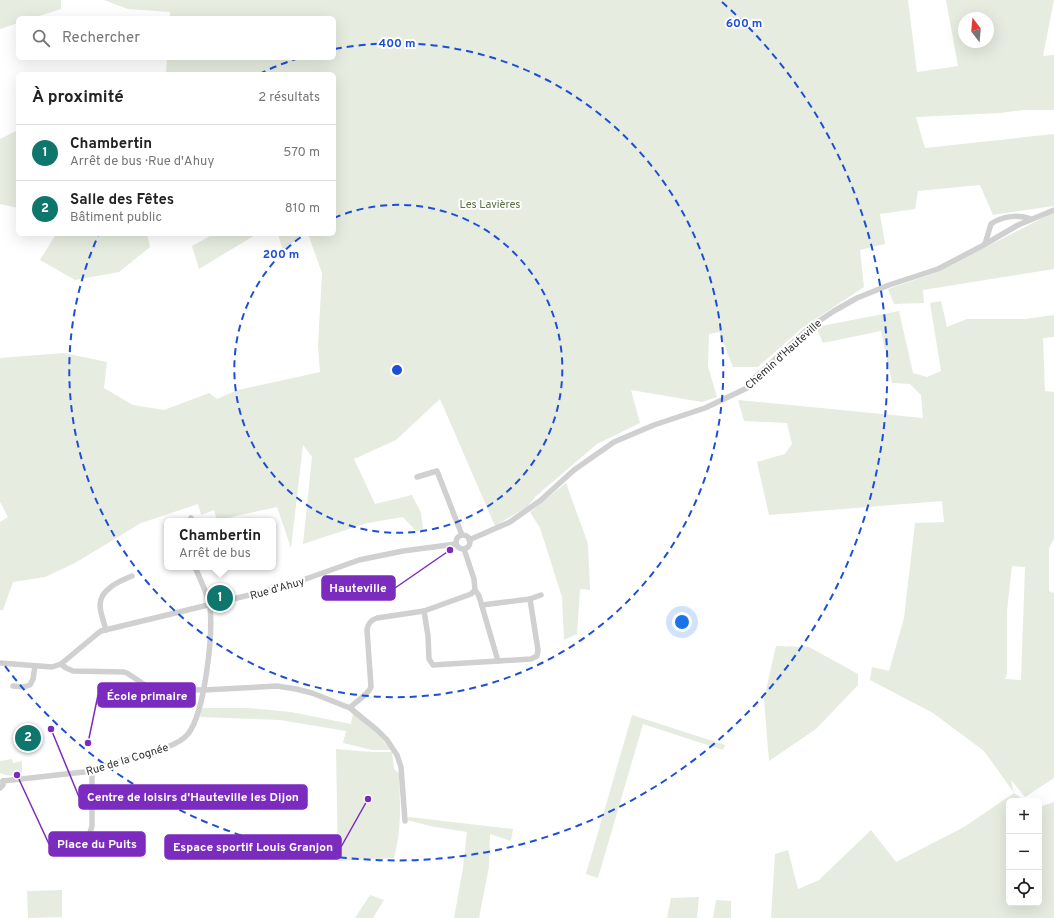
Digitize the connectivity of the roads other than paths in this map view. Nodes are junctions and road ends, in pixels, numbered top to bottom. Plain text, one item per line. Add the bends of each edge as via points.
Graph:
1 (1054, 210) edge
2 (1031, 219) junction
3 (985, 244) junction
4 (417, 477) dead end
5 (462, 535) junction
6 (469, 540) junction
7 (456, 544) junction
8 (464, 549) junction
9 (196, 570) edge
10 (132, 576) dead end
11 (475, 590) junction
12 (542, 595) dead end
13 (530, 599) junction
14 (210, 605) junction
15 (482, 605) junction
16 (424, 612) junction
17 (106, 630) junction
18 (498, 661) junction
19 (0, 663) edge
20 (61, 664) junction
21 (36, 666) junction
22 (13, 686) dead end
23 (204, 690) junction
24 (350, 708) junction
25 (92, 770) junction
26 (2, 779) edge
27 (0, 788) edge
28 (405, 822) dead end
29 (89, 836) dead end

1 - 2 street, Chemin d'Hauteville
2 - 3 street, Chemin d'Hauteville
2 - 3 street via 1017,216 996,220 991,224
3 - 6 street, Chemin d'Hauteville via 938,269 889,285 834,311 810,327 748,384 748,388 704,408 614,442 574,470 541,500 510,522
4 - 5 street via 437,471
5 - 6 street
5 - 7 street via 457,538
6 - 8 street via 469,545
7 - 8 street
7 - 14 street, Rue d'Ahuy via 359,560 286,586
8 - 11 street
9 - 14 street
10 - 17 street via 109,588 100,601
11 - 15 street
11 - 16 street via 466,597
12 - 13 street
13 - 15 street
13 - 18 street via 537,656 531,659
14 - 17 street, Rue d'Ahuy
14 - 23 street, Rue de la Cognée via 210,648
15 - 18 street
16 - 18 street via 429,659 433,665
16 - 24 street via 371,621 368,630 371,686
17 - 20 street, Rue d'Ahuy via 97,634
19 - 21 street
20 - 21 street via 52,667
20 - 23 street via 73,670 127,672 145,685 156,689
21 - 22 street via 30,685
23 - 24 street via 277,686 312,693
23 - 25 street, Rue de la Cognée via 193,724 184,739 159,750
24 - 28 street via 387,740 397,755 402,773
25 - 26 street, Rue de la Cognée via 75,774
25 - 29 street via 92,826
26 - 27 street, Rue de la Cognée via 3,785

